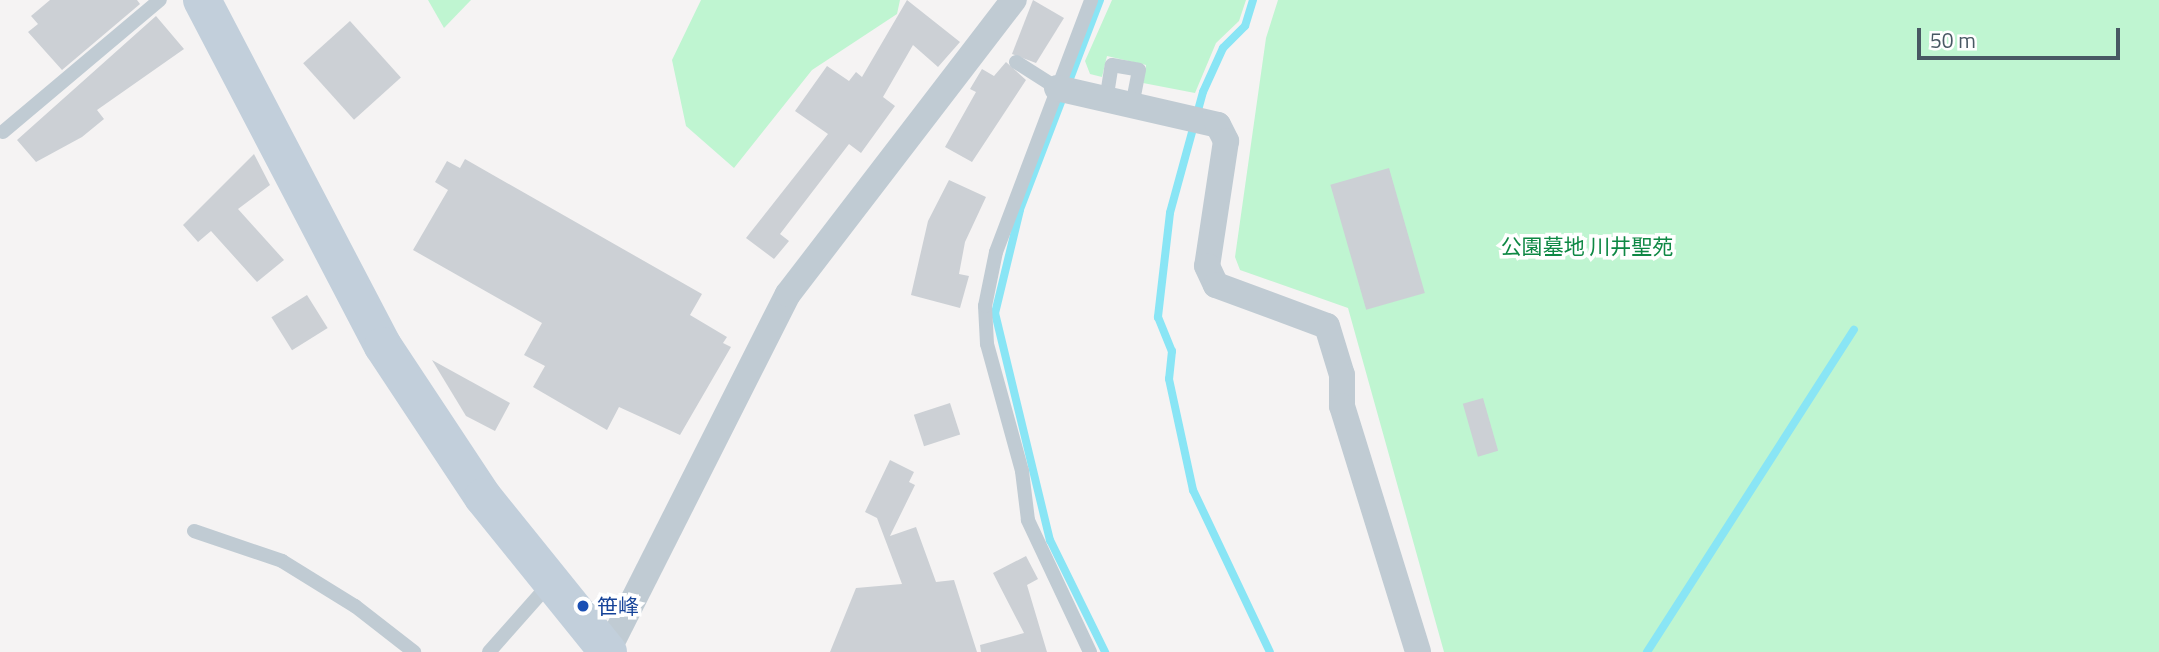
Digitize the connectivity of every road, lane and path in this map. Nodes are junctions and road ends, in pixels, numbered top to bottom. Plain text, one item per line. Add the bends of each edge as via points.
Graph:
1 (160, 0) edge
2 (202, 0) edge
3 (1014, 0) edge
4 (1091, 0) edge
5 (1016, 62) dead end
6 (1057, 88) junction
7 (1106, 101) junction
8 (1132, 107) junction
9 (3, 132) dead end
10 (194, 531) dead end
11 (551, 582) junction
12 (414, 652) edge
13 (489, 652) edge
14 (607, 652) edge
15 (1090, 652) edge
16 (1418, 652) edge

1 - 9 lane
2 - 11 street via 383,346 483,498
3 - 14 street via 987,47 788,294
4 - 6 lane
5 - 6 lane
6 - 7 street
6 - 15 lane via 996,253 985,306 987,344 1023,471 1028,520
7 - 8 street
7 - 8 lane via 1112,65 1139,70
8 - 16 street via 1218,125 1226,141 1207,266 1216,285 1327,326 1342,375 1342,406
10 - 12 lane via 282,561
11 - 13 lane
11 - 14 street

